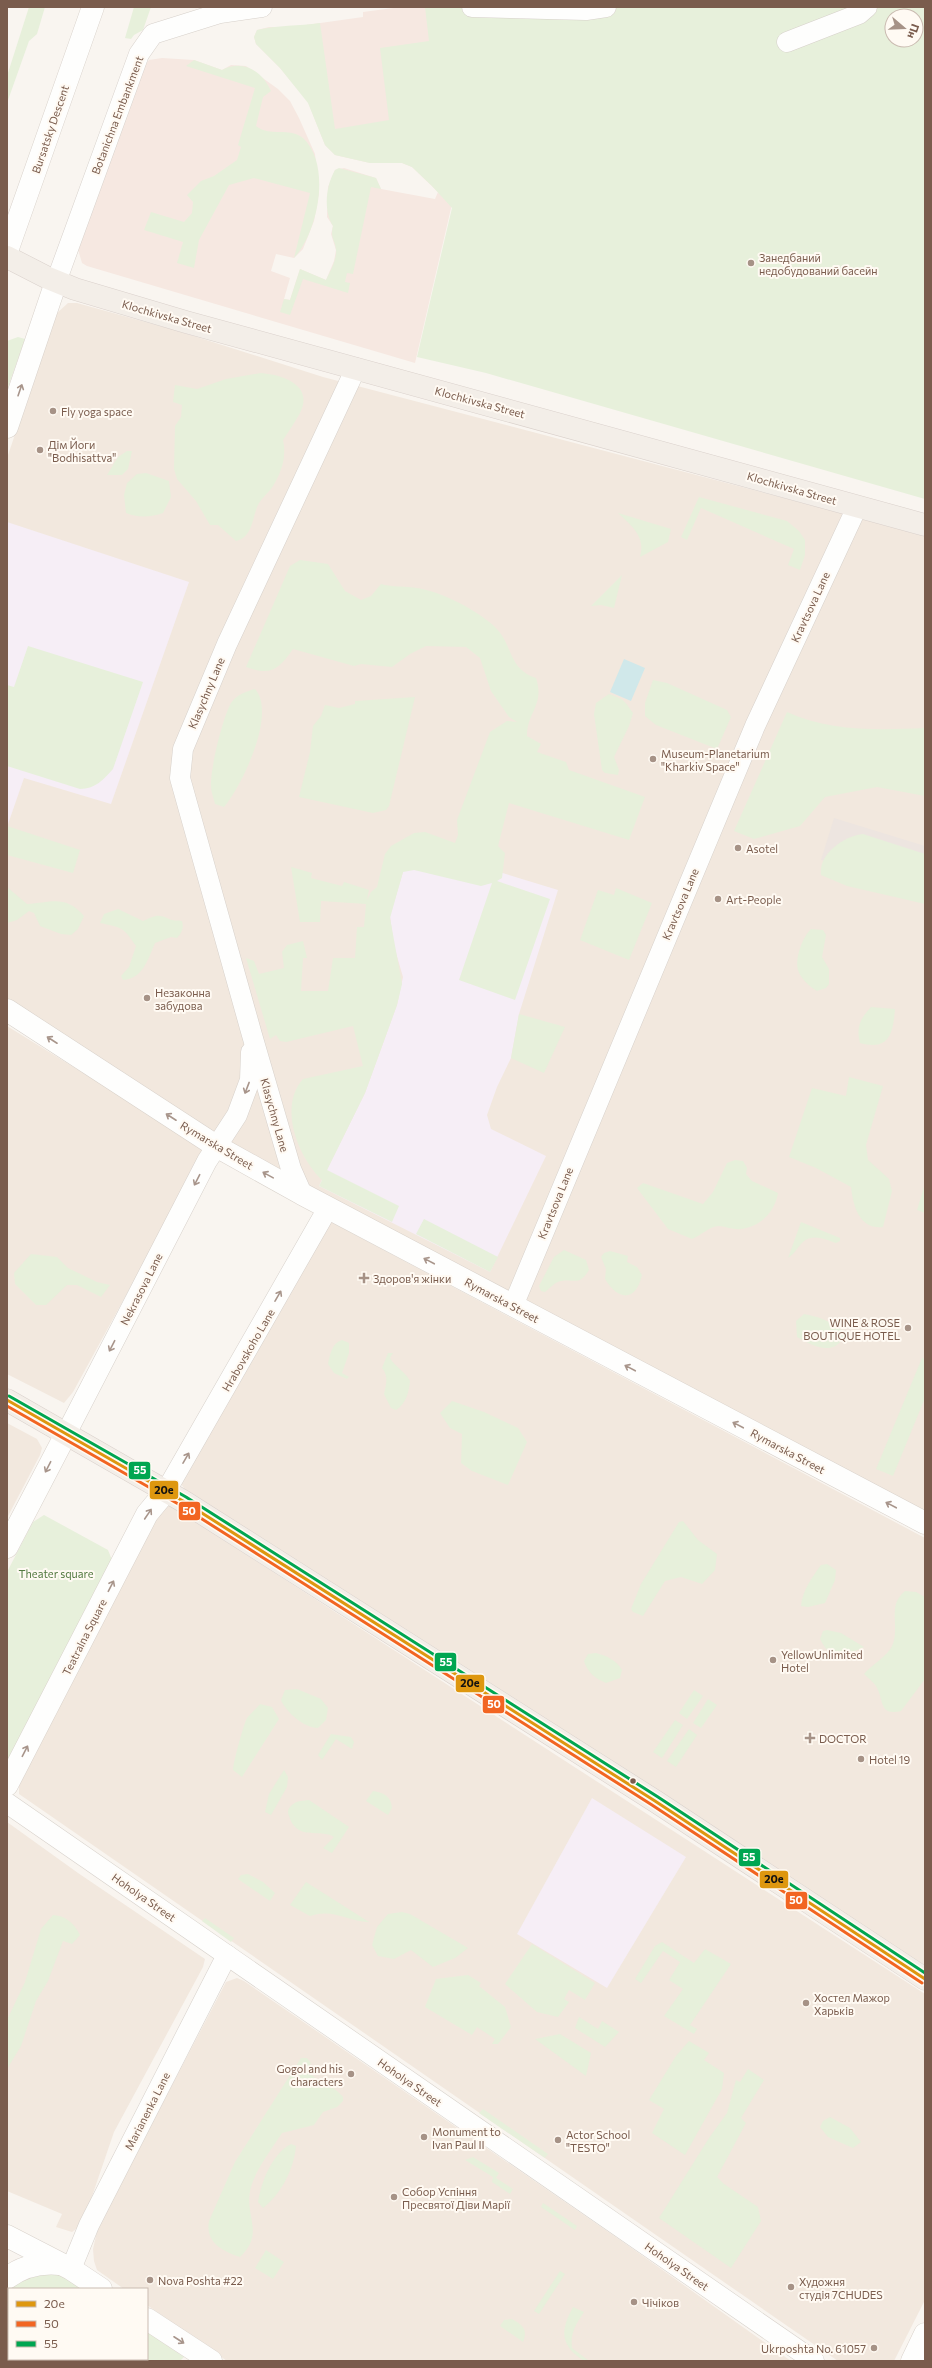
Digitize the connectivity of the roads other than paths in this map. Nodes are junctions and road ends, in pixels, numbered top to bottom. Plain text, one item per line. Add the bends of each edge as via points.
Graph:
1 (93, 7) edge
2 (262, 7) edge
3 (472, 7) edge
4 (606, 7) edge
5 (867, 7) edge
6 (787, 42) dead end
7 (7, 251) edge
8 (7, 257) edge
9 (56, 282) junction
10 (356, 368) junction
11 (7, 427) edge
12 (857, 507) junction
13 (925, 525) edge
14 (7, 1010) edge
15 (252, 1036) junction
16 (216, 1146) junction
17 (302, 1194) junction
18 (328, 1208) junction
19 (513, 1306) junction
20 (7, 1400) edge
21 (66, 1432) junction
22 (166, 1491) junction
23 (925, 1523) edge
24 (7, 1547) edge
25 (7, 1785) edge
26 (7, 1803) edge
27 (227, 1955) junction
28 (925, 1979) edge
29 (7, 2236) edge
30 (66, 2266) junction
31 (7, 2278) edge
32 (99, 2288) edge
33 (148, 2320) edge
34 (925, 2334) edge
35 (211, 2361) edge
36 (814, 2361) edge
37 (912, 2361) edge

1 - 7 street, Bursatsky Descent
2 - 9 street, Botanichna Embankment via 220,14 154,34 139,54
3 - 4 street via 586,10
5 - 6 street via 859,14
8 - 9 main road, Klochkivska Street
9 - 10 main road, Klochkivska Street via 186,322
11 -> 9 street
10 - 12 main road, Klochkivska Street
10 - 15 street, Klasychny Lane via 255,581 188,735 180,762 180,778
12 - 13 main road, Klochkivska Street
12 - 19 street, Kravtsova Lane via 755,726
16 -> 14 street, Rymarska Street
15 -> 16 street, Klasychny Lane via 250,1080 237,1115
15 - 17 street, Klasychny Lane via 291,1169
17 -> 16 street, Rymarska Street
16 -> 21 street, Nekrasova Lane
17 - 18 street, Rymarska Street
19 -> 18 street, Rymarska Street
22 -> 18 street, Hrabovskoho Lane
23 -> 19 street, Rymarska Street
20 - 21 main road
21 - 22 main road
21 -> 24 street
25 -> 22 street, Teatralna Square via 147,1514
22 - 28 main road via 655,1801
26 - 27 street, Hoholya Street
27 - 30 street, Marianenka Lane
27 - 36 street, Hoholya Street
29 - 30 street
30 - 31 street via 48,2262 24,2268
30 - 32 street
33 -> 35 street
34 - 37 street

